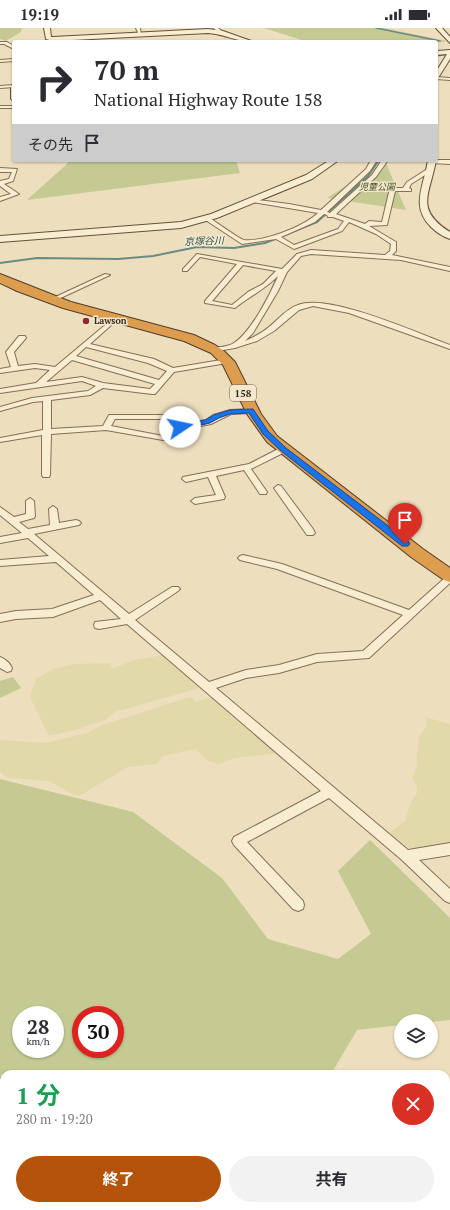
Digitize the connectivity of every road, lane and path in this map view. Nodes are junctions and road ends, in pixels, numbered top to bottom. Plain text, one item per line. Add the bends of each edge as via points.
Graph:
1 (47, 28) edge
2 (215, 28) edge
3 (438, 28) edge
4 (190, 30) edge
5 (139, 31) edge
6 (221, 32) junction
7 (77, 40) edge
8 (245, 40) edge
9 (450, 40) edge
10 (0, 43) edge
11 (12, 47) edge
12 (438, 53) edge
13 (450, 54) edge
14 (12, 60) edge
15 (0, 61) edge
16 (438, 75) edge
17 (438, 78) edge
18 (450, 79) edge
19 (12, 86) edge
20 (0, 87) edge
21 (0, 107) edge
22 (12, 107) edge
23 (332, 162) edge
24 (373, 162) edge
25 (384, 162) edge
26 (450, 162) edge
27 (431, 163) edge
28 (0, 170) edge
29 (0, 184) edge
30 (0, 199) edge
31 (252, 200) junction
32 (325, 214) junction
33 (206, 218) junction
34 (348, 220) junction
35 (368, 222) junction
36 (275, 236) junction
37 (450, 236) edge
38 (0, 239) edge
39 (387, 257) junction
40 (240, 263) junction
41 (185, 270) dead end
42 (450, 270) edge
43 (284, 271) junction
44 (107, 275) dead end
45 (0, 278) edge
46 (52, 300) junction
47 (116, 318) junction
48 (22, 338) dead end
49 (450, 339) edge
50 (439, 343) junction
51 (85, 345) junction
52 (235, 346) junction
53 (450, 347) edge
54 (215, 350) junction
55 (70, 357) junction
56 (227, 361) junction
57 (15, 369) junction
58 (56, 369) junction
59 (172, 370) junction
60 (0, 371) edge
61 (161, 383) junction
62 (39, 384) junction
63 (102, 385) junction
64 (0, 390) edge
65 (47, 398) junction
66 (0, 409) edge
67 (251, 411) junction
68 (180, 427) junction
69 (106, 428) junction
70 (47, 432) junction
71 (0, 440) edge
72 (284, 449) junction
73 (246, 467) junction
74 (211, 474) junction
75 (46, 475) dead end
76 (186, 479) dead end
77 (30, 501) dead end
78 (195, 501) dead end
79 (52, 509) dead end
80 (0, 510) edge
81 (13, 520) junction
82 (76, 523) dead end
83 (55, 526) junction
84 (28, 533) junction
85 (310, 533) dead end
86 (0, 540) edge
87 (243, 558) dead end
88 (59, 559) junction
89 (0, 563) edge
90 (448, 572) edge
91 (175, 589) dead end
92 (102, 596) junction
93 (410, 614) junction
94 (0, 618) edge
95 (129, 619) junction
96 (99, 625) dead end
97 (208, 686) junction
98 (331, 791) junction
99 (450, 849) edge
100 (406, 856) junction
101 (450, 896) edge
102 (298, 905) dead end

1 - 7 street via 48,38
2 - 6 street
3 - 9 street
4 - 5 street
4 - 6 street
5 - 7 street
6 - 8 street
10 - 11 street
12 - 13 street
13 - 16 street
14 - 15 street
17 - 18 street
19 - 20 street
21 - 22 street
23 - 31 street via 309,177
24 - 32 street
25 - 32 street via 374,176
26 - 27 street
27 - 35 street via 409,183 407,190 392,189 386,224
27 - 37 street via 422,206 426,217 439,230
28 - 29 street via 15,170 11,180
29 - 30 street via 16,194
31 - 32 street via 295,206
31 - 33 street
32 - 34 street
32 - 36 street
33 - 36 street via 242,242 270,239
33 - 38 street via 165,228
34 - 35 street
34 - 36 street via 340,230 294,247
35 - 39 street via 394,243 393,251
39 - 42 street via 409,259
39 - 43 street via 306,252 299,255
40 - 41 street via 199,255
40 - 43 street
40 - 43 street via 207,302 233,307
43 - 52 street via 275,292 249,333
44 - 46 street
45 - 46 highway, 158
46 - 47 highway, 158
47 - 51 street
47 - 54 highway, 158 via 193,339
48 - 57 street via 10,352
49 - 50 street
50 - 52 street via 372,318 312,304 298,307 268,332 246,344
50 - 53 street
51 - 55 street
51 - 59 street via 151,361
52 - 54 street
54 - 56 highway, 158
55 - 58 street
55 - 61 street
56 - 59 street
56 - 67 highway, 158
57 - 58 street via 35,366
57 - 60 street
58 - 62 street
59 - 61 street
61 - 63 street via 152,392
62 - 63 street via 82,379
62 - 64 street
63 - 65 street via 90,393
65 - 66 street
65 - 70 street
67 - 68 street via 230,412 208,422
67 - 72 highway, 158 via 265,433
68 - 69 street via 183,435 163,438
68 - 69 street via 177,417 112,417
69 - 70 street
70 - 71 street
70 - 75 street
72 - 73 street
72 - 90 highway, 158
73 - 74 street
73 - 85 street via 260,492 282,487
74 - 76 street
74 - 78 street via 221,497
77 - 81 street via 31,516
79 - 83 street
80 - 81 street
81 - 84 street
82 - 83 street
83 - 84 street
84 - 86 street
84 - 88 street
87 - 93 street via 279,566
88 - 89 street
88 - 92 street
90 - 93 street
91 - 95 street
92 - 94 street via 53,613
92 - 95 street
93 - 97 street via 365,655 317,658 279,670 246,674
95 - 96 street
95 - 97 street
97 - 98 street
98 - 100 street
98 - 102 street via 238,841
99 - 100 street
100 - 101 street

